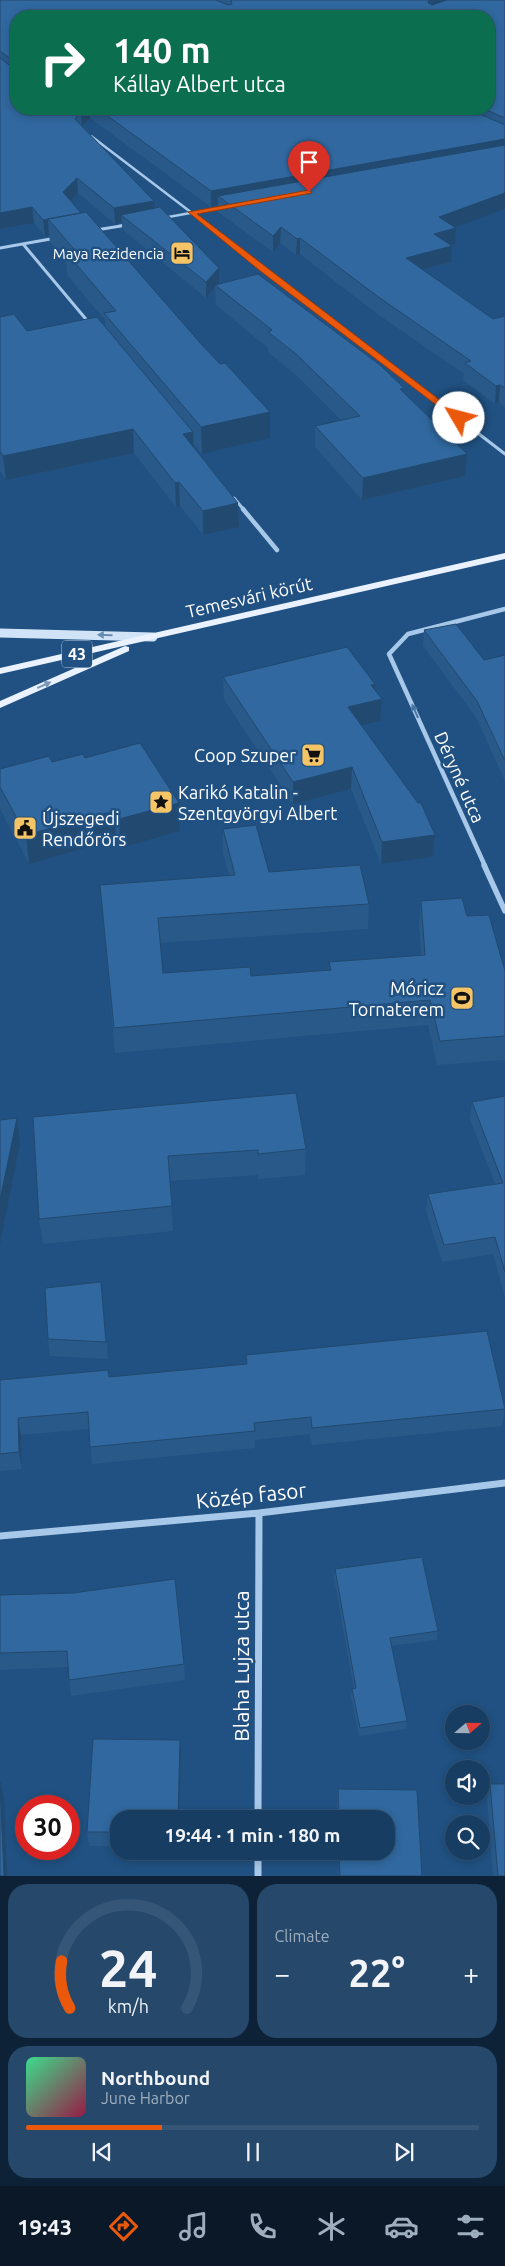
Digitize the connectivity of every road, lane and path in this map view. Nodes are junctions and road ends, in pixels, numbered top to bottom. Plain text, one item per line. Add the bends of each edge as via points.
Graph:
1 (85, 132) edge
2 (231, 206) edge
3 (192, 212) junction
4 (154, 220) edge
5 (136, 223) edge
6 (89, 232) edge
7 (60, 237) edge
8 (23, 244) junction
9 (0, 248) edge
10 (92, 327) edge
11 (505, 454) edge
12 (228, 490) edge
13 (276, 550) dead end
14 (505, 556) edge
15 (505, 609) edge
16 (0, 633) edge
17 (154, 636) junction
18 (0, 671) edge
19 (0, 706) edge
20 (505, 911) edge
21 (505, 1483) edge
22 (259, 1513) junction
23 (0, 1536) edge
24 (258, 1810) edge
25 (258, 1860) edge
26 (258, 1876) edge

1 - 3 street
2 - 3 street
3 - 4 street
3 - 11 street
5 - 6 street
7 - 8 street
8 - 9 street
8 - 10 street
12 - 13 street
14 - 17 main road, Temesvári körút / 43
20 -> 15 street, Déryné utca via 389,654 408,634
17 -> 16 street
17 - 18 main road, Temesvári körút / 43
19 -> 17 main road
21 - 22 street, Közép fasor
22 - 23 street, Közép fasor
22 - 24 street, Blaha Lujza utca
25 - 26 street

